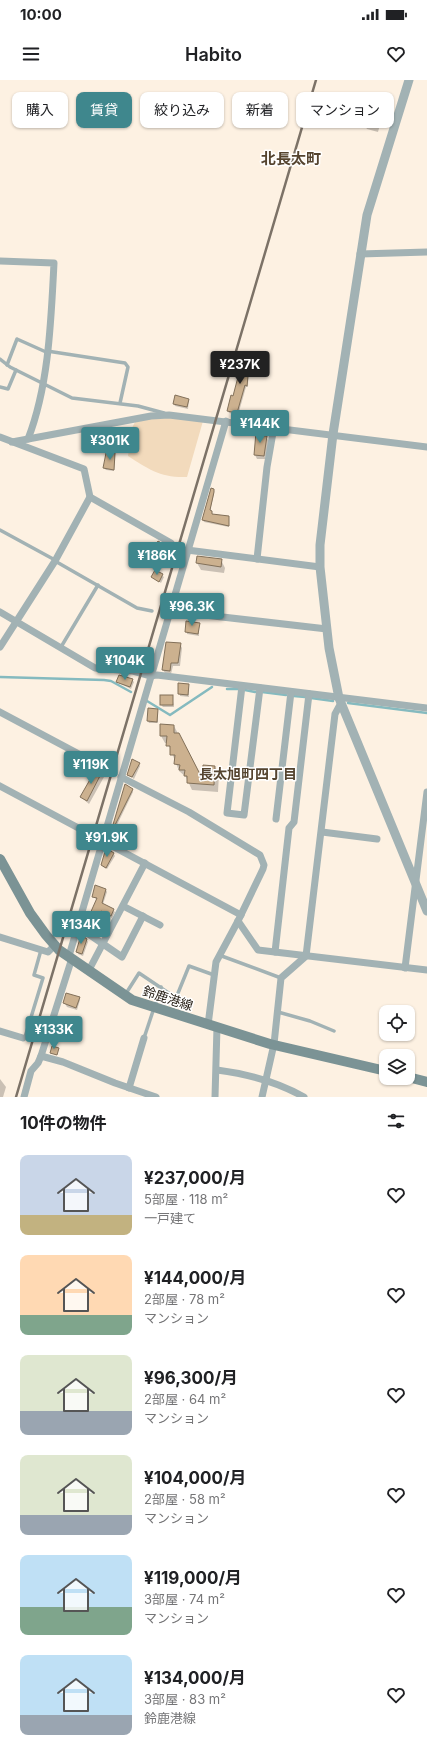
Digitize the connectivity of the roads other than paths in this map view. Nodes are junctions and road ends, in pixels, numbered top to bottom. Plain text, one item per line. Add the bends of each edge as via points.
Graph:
1 (409, 80) edge
2 (427, 252) edge
3 (360, 254) junction
4 (0, 261) edge
5 (46, 352) junction
6 (0, 359) edge
7 (7, 365) junction
8 (16, 370) junction
9 (42, 383) junction
10 (0, 386) edge
11 (120, 403) junction
12 (169, 415) junction
13 (226, 421) junction
14 (274, 427) junction
15 (334, 434) junction
16 (0, 437) edge
17 (28, 438) junction
18 (12, 442) junction
19 (427, 447) edge
20 (90, 497) junction
21 (0, 530) edge
22 (171, 543) dead end
23 (187, 550) junction
24 (256, 559) junction
25 (55, 561) junction
26 (320, 567) junction
27 (98, 585) junction
28 (152, 611) dead end
29 (170, 611) junction
30 (0, 612) edge
31 (16, 622) junction
32 (327, 629) junction
33 (0, 647) edge
34 (61, 647) junction
35 (150, 676) junction
36 (242, 686) junction
37 (260, 688) junction
38 (291, 692) junction
39 (309, 694) junction
40 (340, 700) junction
41 (427, 708) edge
42 (0, 712) edge
43 (107, 769) dead end
44 (121, 777) junction
45 (0, 786) edge
46 (427, 792) edge
47 (276, 819) dead end
48 (322, 832) junction
49 (377, 839) dead end
50 (102, 841) junction
51 (0, 859) edge
52 (145, 863) junction
53 (416, 885) junction
54 (123, 906) junction
55 (427, 911) edge
56 (143, 916) junction
57 (240, 918) junction
58 (160, 924) dead end
59 (77, 926) junction
60 (0, 938) edge
61 (104, 944) junction
62 (55, 945) junction
63 (42, 950) junction
64 (275, 952) junction
65 (219, 955) junction
66 (306, 956) junction
67 (70, 957) junction
68 (405, 968) junction
69 (89, 970) junction
70 (427, 970) edge
71 (214, 975) junction
72 (280, 978) junction
73 (161, 987) junction
74 (125, 995) junction
75 (154, 1008) junction
76 (278, 1012) junction
77 (213, 1026) junction
78 (0, 1031) edge
79 (334, 1031) dead end
80 (23, 1038) joint
81 (144, 1038) joint
82 (274, 1044) junction
83 (41, 1056) junction
84 (379, 1069) edge
85 (217, 1070) junction
86 (415, 1079) edge
87 (266, 1081) junction
88 (427, 1082) edge
89 (129, 1088) junction
90 (24, 1097) edge
91 (156, 1097) edge
92 (215, 1097) edge
93 (262, 1097) edge
94 (304, 1097) edge

1 - 3 street via 367,216
2 - 3 street
3 - 15 street
4 - 5 street via 54,263 52,311
5 - 7 lane via 17,339
5 - 9 street
5 - 11 lane via 125,363 128,367
6 - 7 lane
7 - 8 lane
8 - 9 lane
8 - 10 lane via 8,389
9 - 11 lane via 72,398
9 - 17 street via 38,409
11 - 12 lane
12 - 13 street
12 - 17 street
13 - 14 street
13 - 23 street
14 - 15 street
14 - 24 street
15 - 19 street
15 - 26 street via 320,545
16 - 18 street
17 - 18 street
18 - 20 street via 84,469
20 - 22 street
20 - 25 street
21 - 25 lane
23 - 24 street
23 - 29 street
24 - 26 street
25 - 27 lane
25 - 31 street
26 - 32 street
27 - 28 lane via 137,608
27 - 34 lane
29 - 32 street
29 - 35 street
30 - 31 street
31 - 33 street
31 - 34 street
32 - 40 street via 332,670
34 - 35 street via 95,668 132,671
35 - 36 street
35 - 44 street
36 - 37 street
36 - 37 street via 227,813 233,814 244,815
37 - 38 street
38 - 39 street
38 - 47 street
39 - 40 street
39 - 64 street
40 - 41 street
40 - 48 street via 335,714
40 - 53 street
42 - 43 street
44 - 50 street
44 - 57 street via 189,812 260,855 263,869
45 - 50 street
46 - 53 street
48 - 49 street
48 - 66 street
50 - 52 street
50 - 59 street
51 - 62 main road, 鈴鹿港線 via 30,913
52 - 54 street
52 - 57 street
53 - 55 street
53 - 68 street
54 - 56 street
54 - 61 street
56 - 58 street
56 - 61 street via 122,957
57 - 64 street via 258,950
57 - 65 street
59 - 61 street
59 - 67 street
60 - 63 street
61 - 69 street
62 - 63 street via 48,952
62 - 67 main road, 鈴鹿港線
63 - 80 lane via 34,974 43,978
64 - 66 street
65 - 71 street
65 - 72 lane
66 - 68 street
66 - 72 street
67 - 69 main road, 鈴鹿港線
67 - 83 street
68 - 70 street
69 - 74 main road, 鈴鹿港線
71 - 73 lane via 189,966 176,998
71 - 77 street
72 - 76 street
73 - 74 lane via 139,973
73 - 75 lane
74 - 75 main road, 鈴鹿港線
75 - 77 main road, 鈴鹿港線
75 - 81 lane
76 - 79 lane
76 - 82 street
77 - 82 main road, 鈴鹿港線
77 - 85 street
78 - 80 street
81 - 89 street
82 - 84 main road, 鈴鹿港線
82 - 87 street
83 - 89 street via 83,1069
83 - 90 street via 31,1071
85 - 87 street via 247,1074
85 - 92 street
86 - 88 main road
87 - 93 street
87 - 94 street
89 - 91 street

